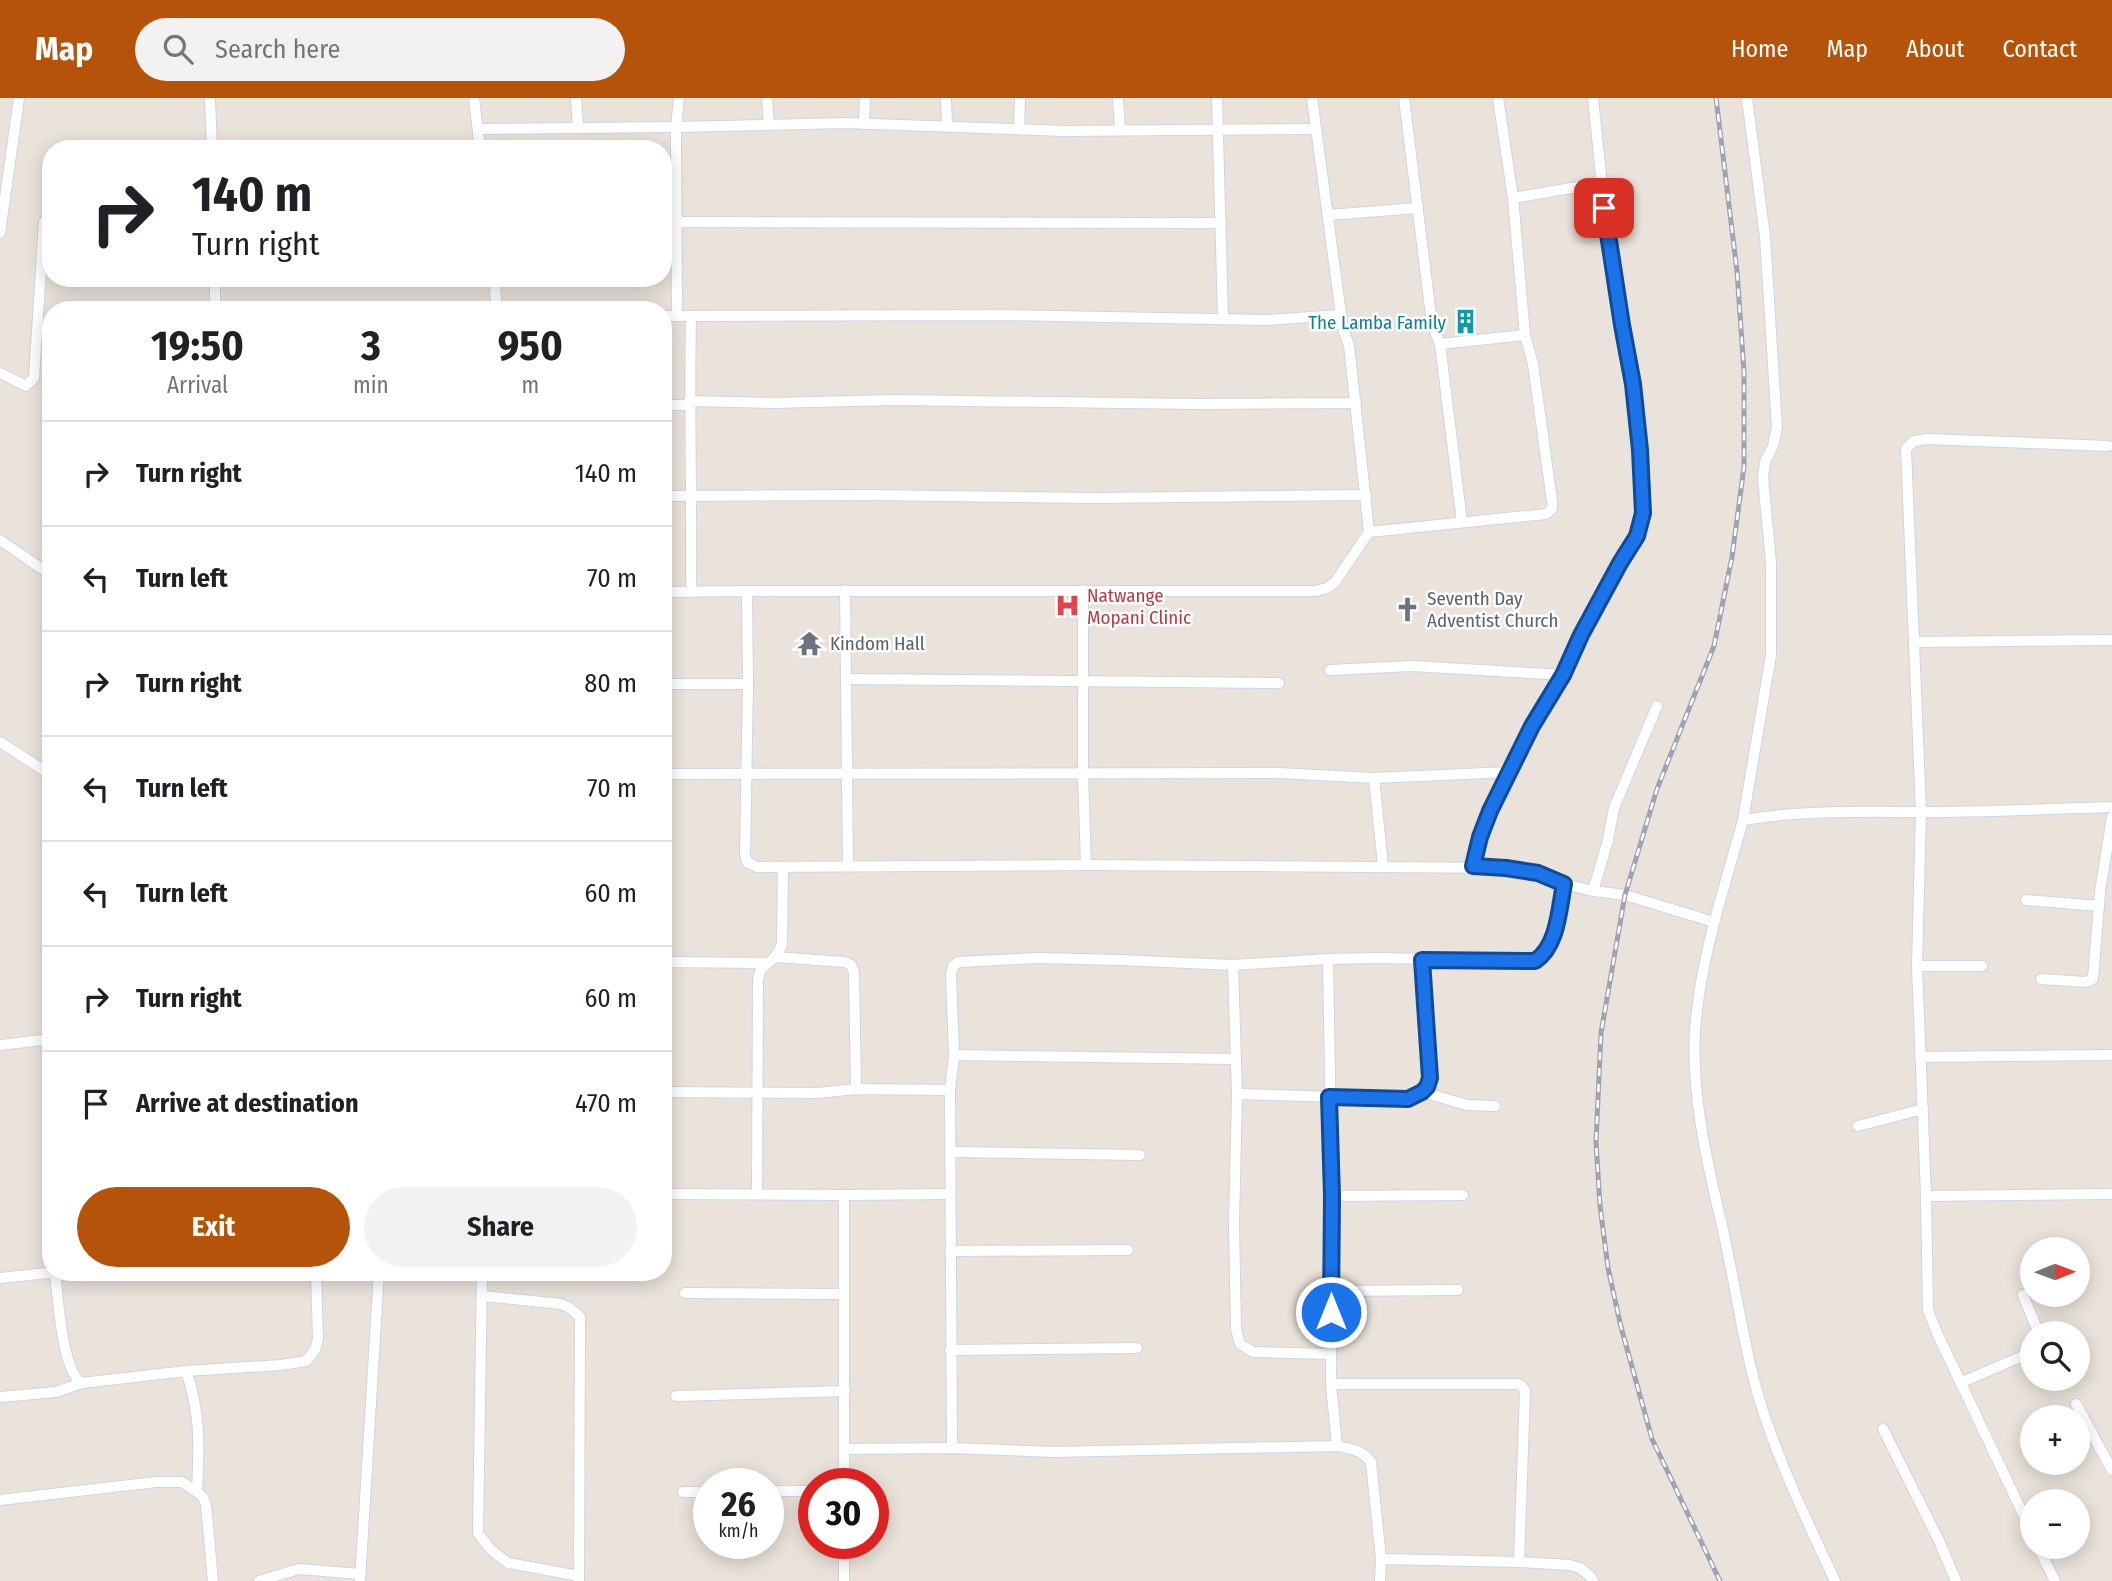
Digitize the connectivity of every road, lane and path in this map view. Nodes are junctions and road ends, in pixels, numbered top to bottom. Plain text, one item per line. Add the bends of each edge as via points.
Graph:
1 (19, 98) edge
2 (210, 98) edge
3 (474, 98) edge
4 (576, 98) edge
5 (679, 98) edge
6 (767, 98) edge
7 (865, 98) edge
8 (946, 98) edge
9 (1020, 98) edge
10 (1118, 98) edge
11 (1217, 98) edge
12 (1312, 98) edge
13 (1404, 98) edge
14 (1498, 98) edge
15 (1593, 98) edge
16 (1747, 98) edge
17 (864, 124) junction
18 (769, 125) junction
19 (947, 126) junction
20 (676, 127) junction
21 (578, 128) junction
22 (478, 129) junction
23 (1219, 129) junction
24 (1316, 129) junction
25 (1019, 130) junction
26 (1120, 130) junction
27 (212, 140) edge
28 (479, 140) edge
29 (1601, 183) junction
30 (1513, 198) junction
31 (1418, 208) junction
32 (1329, 215) junction
33 (672, 222) edge
34 (676, 222) junction
35 (1221, 223) junction
36 (0, 233) edge
37 (42, 253) edge
38 (1340, 315) junction
39 (672, 316) edge
40 (677, 316) junction
41 (691, 316) junction
42 (1223, 319) junction
43 (1525, 335) junction
44 (1440, 344) junction
45 (0, 373) edge
46 (689, 403) junction
47 (1356, 403) junction
48 (672, 404) edge
49 (2108, 446) dead end
50 (1366, 495) junction
51 (672, 496) edge
52 (692, 497) junction
53 (1462, 522) junction
54 (1369, 532) junction
55 (0, 540) edge
56 (42, 569) edge
57 (845, 590) junction
58 (1083, 590) junction
59 (747, 591) junction
60 (672, 592) edge
61 (691, 592) junction
62 (2112, 640) edge
63 (1915, 642) junction
64 (1330, 670) dead end
65 (1563, 675) junction
66 (847, 680) junction
67 (1083, 682) junction
68 (1279, 683) dead end
69 (672, 684) edge
70 (748, 684) junction
71 (1657, 706) dead end
72 (0, 742) edge
73 (42, 769) edge
74 (1510, 772) junction
75 (746, 773) junction
76 (1083, 773) junction
77 (672, 774) edge
78 (847, 774) junction
79 (1374, 778) junction
80 (2112, 807) edge
81 (1921, 812) junction
82 (2112, 817) edge
83 (1743, 820) junction
84 (1086, 865) junction
85 (848, 866) junction
86 (1383, 866) junction
87 (1473, 866) junction
88 (783, 868) junction
89 (1564, 884) junction
90 (1593, 891) junction
91 (2026, 900) dead end
92 (2099, 906) junction
93 (1714, 922) junction
94 (1328, 959) junction
95 (771, 960) junction
96 (1422, 960) junction
97 (672, 962) edge
98 (1233, 965) junction
99 (1917, 966) junction
100 (1982, 966) dead end
101 (2041, 979) dead end
102 (42, 1041) edge
103 (0, 1045) edge
104 (954, 1055) junction
105 (2112, 1055) edge
106 (1920, 1057) junction
107 (1235, 1059) junction
108 (856, 1089) junction
109 (950, 1090) junction
110 (672, 1092) edge
111 (1422, 1092) junction
112 (757, 1093) junction
113 (1237, 1094) junction
114 (1329, 1097) junction
115 (1495, 1105) dead end
116 (1923, 1109) junction
117 (1858, 1126) dead end
118 (951, 1152) junction
119 (1140, 1155) dead end
120 (672, 1194) edge
121 (757, 1194) junction
122 (950, 1194) junction
123 (2112, 1194) edge
124 (844, 1195) junction
125 (1463, 1195) dead end
126 (1332, 1196) junction
127 (1926, 1196) junction
128 (1128, 1250) dead end
129 (950, 1251) junction
130 (42, 1274) edge
131 (0, 1278) edge
132 (57, 1281) edge
133 (316, 1281) edge
134 (378, 1281) edge
135 (482, 1281) edge
136 (1458, 1290) dead end
137 (1332, 1291) junction
138 (685, 1293) dead end
139 (844, 1294) junction
140 (482, 1296) junction
141 (1137, 1348) dead end
142 (950, 1350) junction
143 (1331, 1354) junction
144 (2020, 1357) edge
145 (186, 1371) junction
146 (82, 1383) junction
147 (1961, 1383) junction
148 (1331, 1384) junction
149 (845, 1391) junction
150 (676, 1396) dead end
151 (0, 1397) edge
152 (2076, 1404) dead end
153 (1883, 1429) dead end
154 (1337, 1446) junction
155 (844, 1448) junction
156 (952, 1448) junction
157 (844, 1468) edge
158 (2112, 1470) edge
159 (197, 1492) junction
160 (683, 1492) dead end
161 (693, 1492) edge
162 (0, 1500) edge
163 (2020, 1508) edge
164 (844, 1559) edge
165 (1381, 1559) junction
166 (2044, 1559) edge
167 (1518, 1562) junction
168 (360, 1578) edge
169 (579, 1579) edge
170 (213, 1581) edge
171 (259, 1581) edge
172 (844, 1581) edge
173 (1380, 1581) edge
174 (1593, 1581) edge
175 (1835, 1581) edge
176 (1956, 1581) edge
177 (2055, 1581) edge

1 - 36 street
2 - 27 street
3 - 22 street
4 - 21 street
5 - 20 street
6 - 18 street
7 - 17 street
8 - 19 street
9 - 25 street
10 - 26 street
11 - 23 street
12 - 24 street
13 - 31 street
14 - 30 street
15 - 29 street
16 - 83 street via 1765,237 1777,428 1763,478 1771,562 1771,655
17 - 18 street
17 - 19 street
18 - 20 street
19 - 25 street
20 - 21 street
20 - 34 street
21 - 22 street
22 - 28 street
23 - 24 street
23 - 26 street
23 - 35 street
24 - 32 street
25 - 26 street
29 - 30 street
29 - 65 street via 1633,384 1643,513 1637,536
30 - 43 street
31 - 32 street
31 - 44 street via 1431,316
32 - 38 street
33 - 34 street
34 - 35 street
34 - 40 street
35 - 42 street
37 - 45 street via 34,378 26,386
38 - 42 street
38 - 47 street
39 - 40 street
40 - 41 street
41 - 42 street
41 - 46 street
43 - 44 street
43 - 53 street via 1552,509
44 - 53 street
46 - 47 street
46 - 48 street
46 - 52 street
47 - 50 street
49 - 63 street via 1928,439 1914,441 1906,449
50 - 52 street
50 - 54 street
51 - 52 street
52 - 61 street
53 - 54 street
54 - 58 street via 1335,582 1316,591
55 - 56 street
57 - 58 street
57 - 59 street
57 - 66 street
58 - 67 street
59 - 61 street
59 - 70 street
60 - 61 street
62 - 63 street
63 - 81 street
64 - 65 street via 1412,666
65 - 74 street
66 - 67 street
66 - 78 street
67 - 68 street
67 - 76 street
69 - 70 street
70 - 75 street
71 - 90 street via 1614,808
72 - 73 street
74 - 79 street
74 - 87 street via 1490,811
75 - 77 street
75 - 78 street
75 - 88 street via 747,862
76 - 78 street
76 - 79 street
76 - 84 street
78 - 85 street
79 - 86 street
80 - 81 street
81 - 83 street via 1838,812
81 - 99 street
82 - 92 street
83 - 93 street
84 - 85 street
84 - 86 street
85 - 88 street
86 - 87 street
87 - 89 street via 1538,873
88 - 95 street via 782,945
89 - 90 street
89 - 96 street via 1552,941 1535,961
90 - 93 street via 1625,895
91 - 92 street
92 - 101 street via 2093,979
93 - 175 street via 1695,1033 1698,1100 1710,1171 1758,1395
94 - 96 street
94 - 98 street
94 - 114 street
95 - 97 street
95 - 108 street via 851,965 855,972
95 - 112 street via 758,978
96 - 111 street via 1430,1078
98 - 104 street via 1038,958 958,962 951,974
98 - 107 street
99 - 100 street
99 - 106 street
102 - 103 street
104 - 107 street
104 - 109 street
105 - 106 street
106 - 116 street
107 - 113 street
108 - 109 street
108 - 112 street
109 - 118 street
110 - 112 street
111 - 114 street via 1408,1099
111 - 115 street via 1467,1105
112 - 121 street
113 - 114 street
113 - 143 street via 1234,1224 1240,1343 1253,1352
114 - 126 street
116 - 117 street
116 - 127 street
118 - 119 street
118 - 122 street
120 - 121 street
121 - 124 street
122 - 124 street
122 - 129 street
123 - 127 street
124 - 139 street
125 - 126 street
126 - 137 street
127 - 147 street via 1928,1310
128 - 129 street
129 - 142 street
130 - 131 street
132 - 146 street via 70,1369
133 - 145 street via 318,1339 306,1361
134 - 168 street
135 - 140 street
136 - 137 street
137 - 143 street
138 - 139 street
139 - 149 street
140 - 169 street via 478,1532 508,1563
140 - 169 street via 561,1304 580,1317
141 - 142 street
142 - 156 street
143 - 148 street
144 - 147 street
145 - 146 street
145 - 159 street via 199,1427
146 - 151 street via 57,1392
147 - 163 street
148 - 154 street
148 - 167 street via 1522,1386
149 - 150 street
149 - 155 street
152 - 158 street
153 - 176 street
154 - 156 street via 1053,1452
154 - 165 street via 1364,1453 1371,1462
155 - 156 street
155 - 157 street
159 - 162 street via 182,1482 156,1482
159 - 170 street via 208,1514
160 - 161 street
164 - 172 street
165 - 167 street
165 - 173 street
166 - 177 street
167 - 174 street via 1580,1568
168 - 171 street via 299,1569

